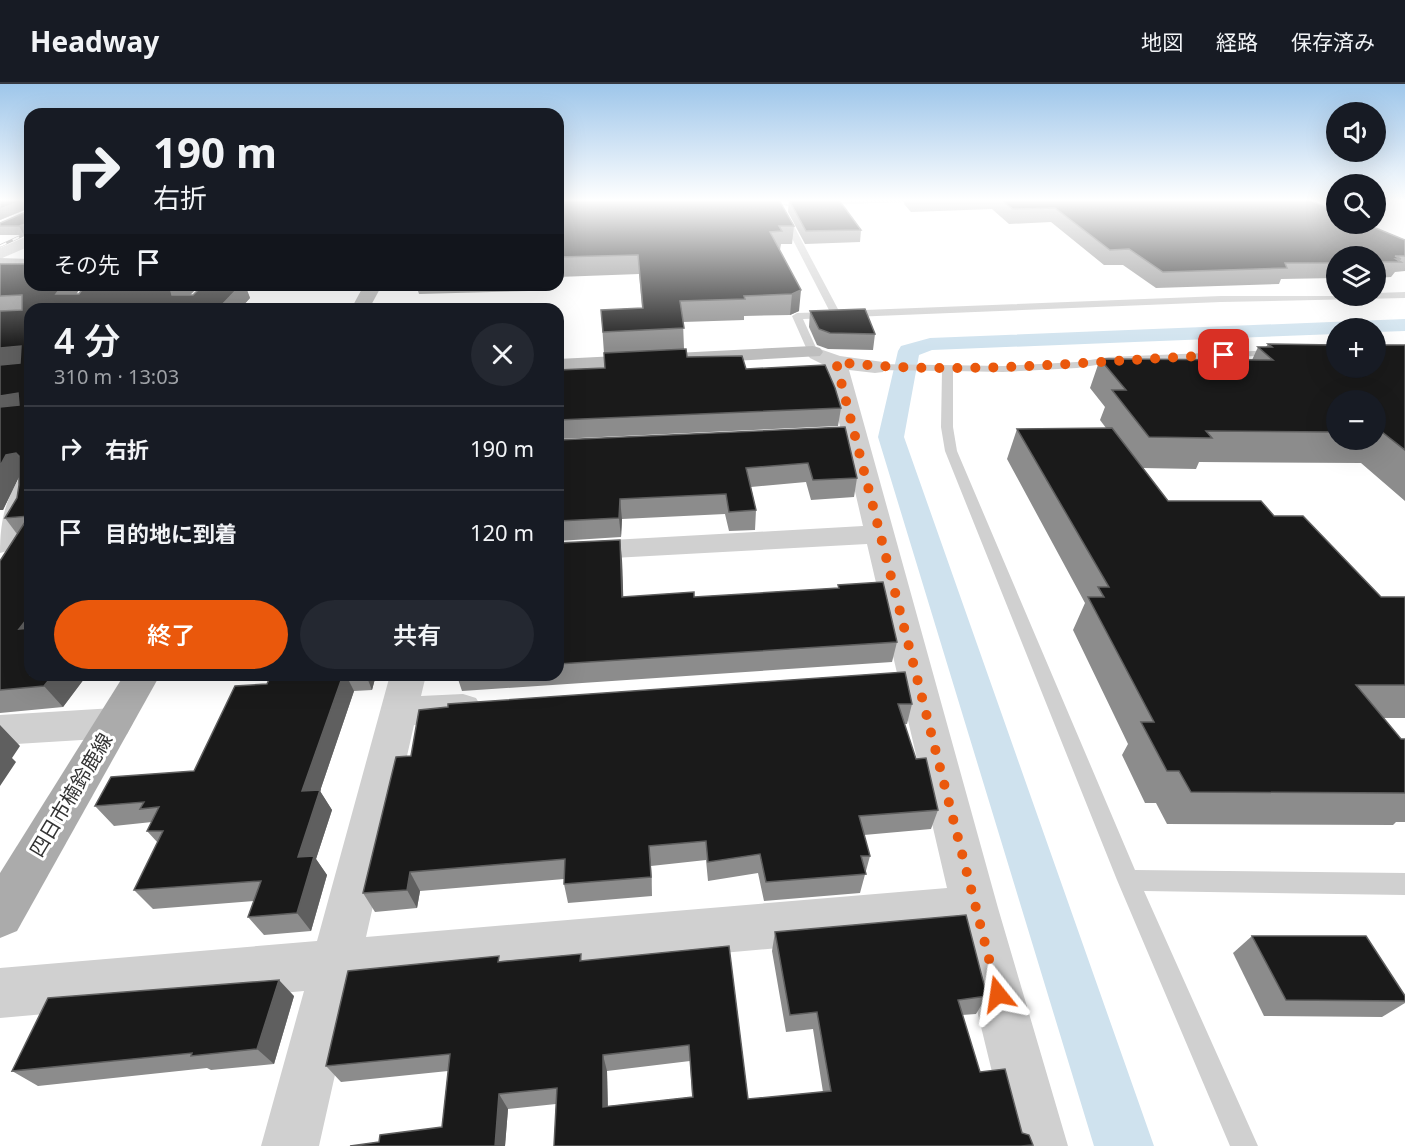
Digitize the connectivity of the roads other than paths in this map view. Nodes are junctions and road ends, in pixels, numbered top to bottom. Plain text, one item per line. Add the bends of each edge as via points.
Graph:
1 (802, 250) edge
2 (0, 263) edge
3 (24, 264) edge
4 (1405, 295) edge
5 (836, 315) junction
6 (813, 352) junction
7 (1293, 352) edge
8 (836, 362) junction
9 (564, 365) edge
10 (875, 367) joint
11 (938, 368) junction
12 (24, 492) edge
13 (9, 514) edge
14 (879, 534) junction
15 (0, 544) edge
16 (564, 552) edge
17 (138, 681) edge
18 (403, 694) edge
19 (492, 706) edge
20 (114, 723) junction
21 (0, 730) edge
22 (1128, 880) junction
23 (1405, 884) edge
24 (975, 908) junction
25 (0, 915) edge
26 (336, 962) junction
27 (0, 993) edge
28 (290, 1146) edge
29 (1040, 1146) edge
30 (1244, 1146) edge

1 - 5 lane
2 - 3 street
4 - 5 lane
5 - 6 lane via 797,316
6 - 8 street
6 - 9 street
7 - 11 lane via 1003,369
8 - 10 street
8 - 14 street via 842,435
10 - 11 lane
11 - 22 lane via 951,451
12 - 13 street
13 - 15 street
14 - 16 street
14 - 24 street via 899,678
17 - 20 main road, 四日市楠鈴鹿線
18 - 19 street
18 - 26 street
20 - 21 street
20 - 25 main road, 四日市楠鈴鹿線
22 - 23 lane
22 - 30 lane
24 - 26 street
24 - 29 street
26 - 27 street
26 - 28 street

